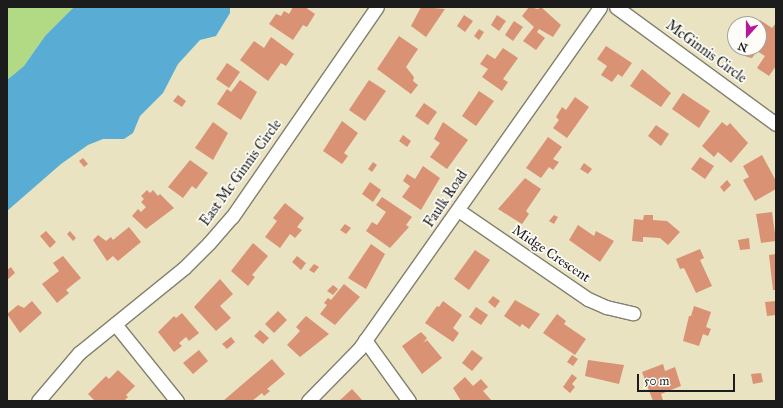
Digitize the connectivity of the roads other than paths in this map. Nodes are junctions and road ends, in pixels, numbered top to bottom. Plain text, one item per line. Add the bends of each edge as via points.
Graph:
1 (377, 7) edge
2 (600, 7) edge
3 (616, 7) edge
4 (776, 124) edge
5 (458, 210) junction
6 (633, 313) dead end
7 (115, 324) junction
8 (365, 340) junction
9 (38, 401) edge
10 (177, 401) edge
11 (308, 401) edge
12 (410, 401) edge

1 - 7 street, East Mc Ginnis Circle via 232,217 184,268
2 - 5 street, Faulk Road
3 - 4 street, McGinnis Circle
5 - 6 street, Midge Crescent via 588,299 606,307
5 - 8 street, Faulk Road
7 - 9 street, East Mc Ginnis Circle via 79,353
7 - 10 street
8 - 11 street, Faulk Road
8 - 12 street

